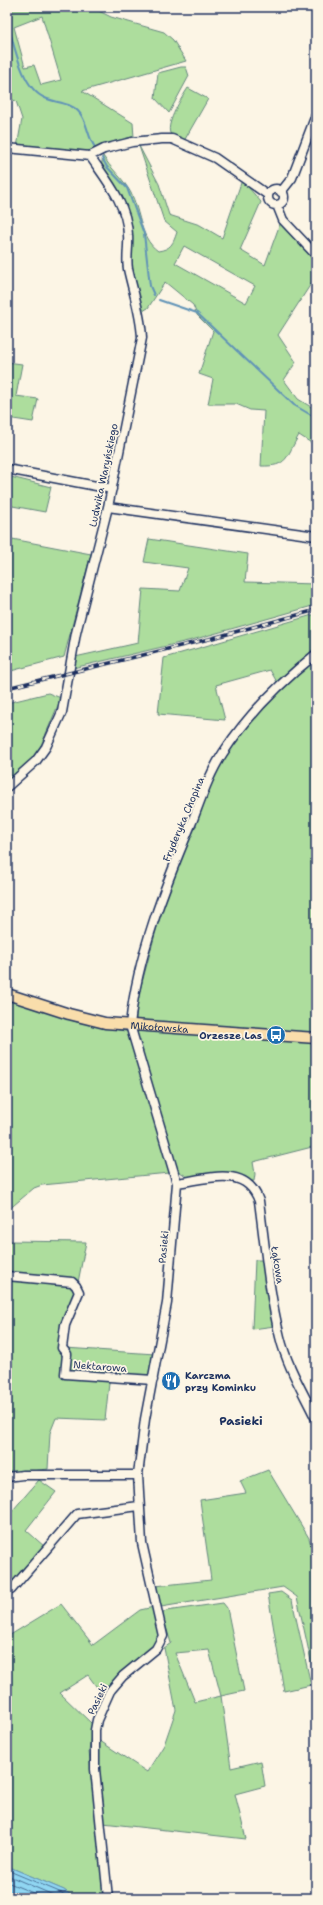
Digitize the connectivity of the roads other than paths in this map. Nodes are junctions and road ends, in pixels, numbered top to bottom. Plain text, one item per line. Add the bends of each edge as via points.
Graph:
1 (316, 114) edge
2 (7, 148) edge
3 (90, 156) junction
4 (281, 192) junction
5 (268, 195) junction
6 (277, 205) junction
7 (316, 255) edge
8 (7, 469) edge
9 (112, 489) junction
10 (108, 507) junction
11 (316, 536) edge
12 (316, 654) edge
13 (7, 787) edge
14 (7, 994) edge
15 (130, 1025) junction
16 (316, 1038) edge
17 (177, 1183) junction
18 (7, 1276) edge
19 (153, 1380) junction
20 (316, 1418) edge
21 (138, 1475) junction
22 (7, 1477) edge
23 (139, 1506) junction
24 (11, 1590) dead end
25 (108, 1898) edge

1 - 4 street via 292,178
2 - 3 street
3 - 5 street via 104,149 132,142 172,139 214,158
3 - 9 street, Ludwika Waryńskiego via 112,187 125,217 128,266 141,318 142,338
4 - 5 street via 274,190
4 - 6 street via 283,198
5 - 6 street via 268,200
6 - 7 street via 283,220
8 - 9 street
9 - 10 street, Ludwika Waryńskiego
10 - 11 street
10 - 13 street, Ludwika Waryńskiego via 76,633 62,712 46,747 36,761
12 - 15 street, Fryderyka Chopina via 298,668 256,711 230,743 215,768 161,899 132,1005
14 - 15 main road, Mikołowska via 87,1019
15 - 16 main road, Mikołowska
15 - 17 street, Pasieki
17 - 19 street, Pasieki via 167,1303
17 - 20 street, Łąkowa via 233,1177 243,1180 256,1192 280,1338
18 - 19 street, Nektarowa via 72,1282 76,1286 79,1292 65,1325 62,1348 67,1354 65,1374
19 - 21 street, Pasieki
21 - 22 street
21 - 23 street, Pasieki
23 - 24 street via 77,1514
23 - 25 street, Pasieki via 146,1567 163,1636 156,1649 123,1676 110,1691 95,1730 95,1769

